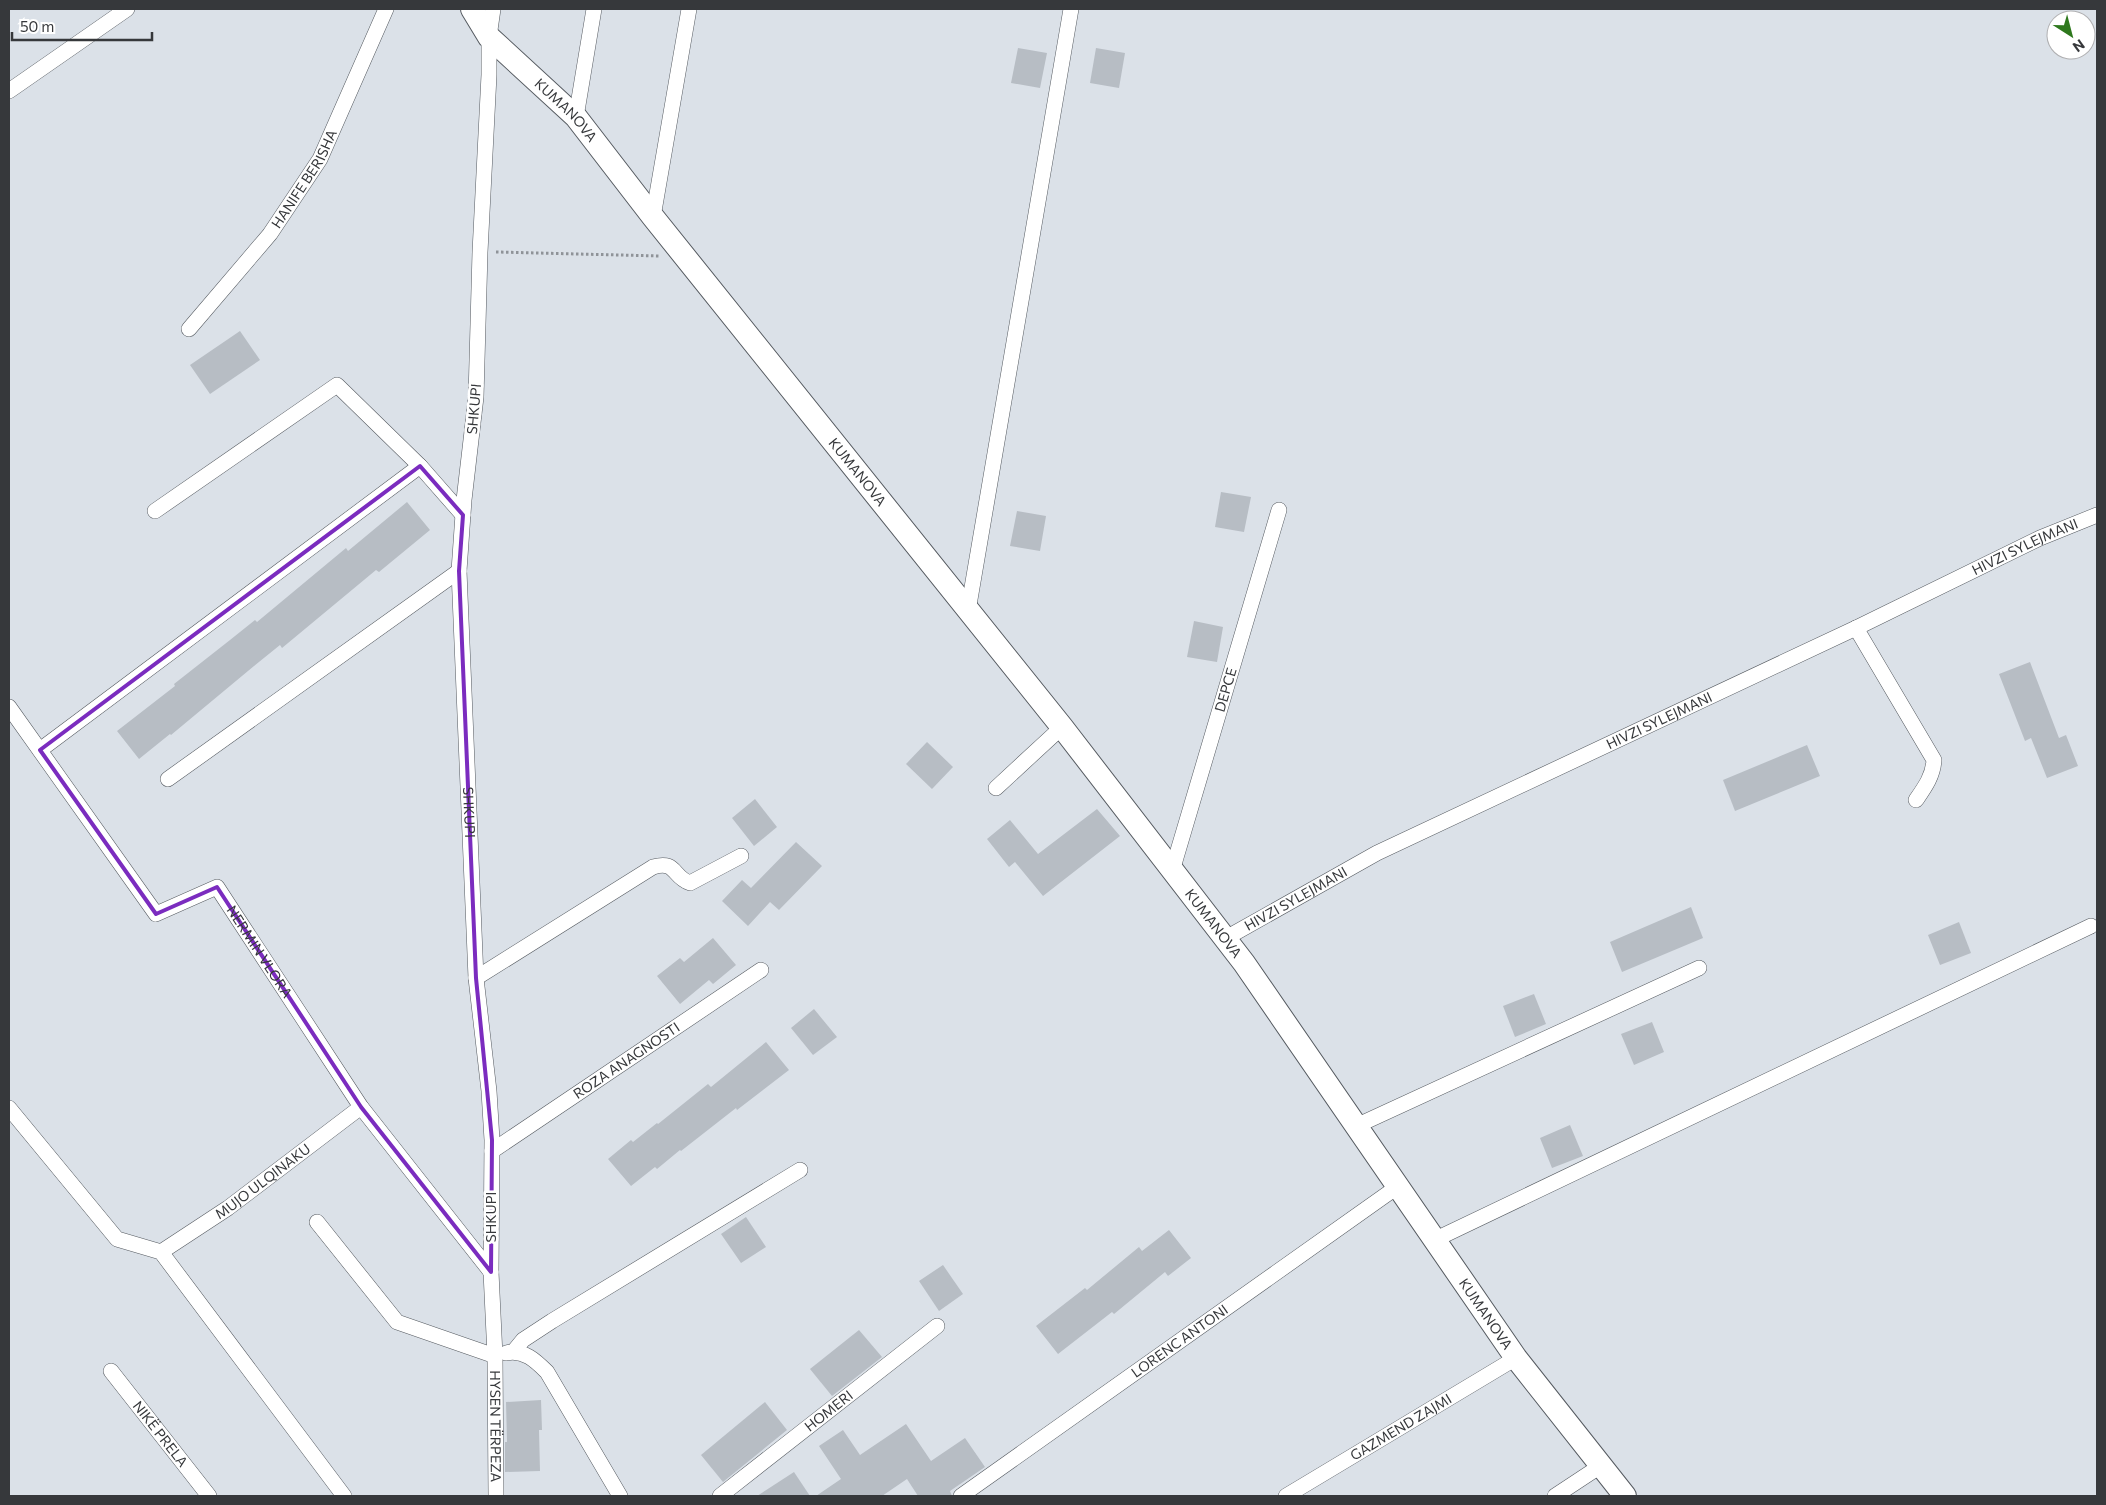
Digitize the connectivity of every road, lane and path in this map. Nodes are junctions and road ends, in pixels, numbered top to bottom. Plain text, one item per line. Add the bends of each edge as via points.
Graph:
1 (127, 9) edge
2 (386, 9) edge
3 (472, 9) edge
4 (493, 9) edge
5 (594, 9) edge
6 (689, 9) edge
7 (1071, 9) edge
8 (489, 37) junction
9 (9, 91) edge
10 (576, 117) junction
11 (653, 217) junction
12 (480, 252) junction
13 (685, 257) junction
14 (189, 329) dead end
15 (420, 466) junction
16 (1279, 510) dead end
17 (155, 511) dead end
18 (463, 515) junction
19 (2097, 515) edge
20 (459, 571) junction
21 (968, 610) junction
22 (1856, 628) junction
23 (9, 707) edge
24 (1062, 727) junction
25 (40, 750) junction
26 (168, 779) dead end
27 (996, 788) dead end
28 (1916, 800) dead end
29 (742, 856) dead end
30 (1172, 871) junction
31 (2091, 926) dead end
32 (1226, 938) junction
33 (1699, 968) dead end
34 (761, 970) dead end
35 (476, 978) junction
36 (361, 1107) junction
37 (9, 1108) edge
38 (1356, 1126) junction
39 (492, 1151) junction
40 (800, 1170) dead end
41 (1397, 1186) junction
42 (317, 1222) dead end
43 (1434, 1240) junction
44 (161, 1252) junction
45 (491, 1272) junction
46 (937, 1326) dead end
47 (514, 1351) junction
48 (495, 1356) junction
49 (1516, 1358) junction
50 (111, 1371) dead end
51 (1602, 1465) junction
52 (209, 1496) edge
53 (344, 1496) edge
54 (496, 1496) edge
55 (620, 1496) edge
56 (720, 1496) edge
57 (961, 1496) edge
58 (1286, 1496) edge
59 (1555, 1496) edge
60 (1626, 1496) edge

1 - 9 street
2 - 14 street, HANIFE BERISHA via 320,160 270,234
3 - 8 main road, KUMANOVA
4 - 8 street, SHKUPI
5 - 10 street
6 - 11 street
7 - 21 street
8 - 10 main road, KUMANOVA
8 - 12 street, SHKUPI
10 - 11 main road, KUMANOVA
11 - 13 main road, KUMANOVA
12 - 13 path
12 - 18 street, SHKUPI via 476,397
13 - 21 main road, KUMANOVA
15 - 17 street via 337,385
15 - 18 street
15 - 25 street
16 - 30 street, DEPCE
18 - 20 street, SHKUPI
19 - 22 street, HIVZI SYLEJMANI via 2040,538
20 - 26 street
20 - 35 street, SHKUPI
21 - 24 main road, KUMANOVA
22 - 28 street via 1934,760 1928,784
22 - 32 street, HIVZI SYLEJMANI via 1377,853
23 - 25 street, NERMIN VLORA
24 - 27 street
24 - 30 main road, KUMANOVA
25 - 36 street, NERMIN VLORA via 156,914 217,887
29 - 35 street via 690,883 682,880 672,867 664,864 653,868
30 - 32 main road, KUMANOVA
31 - 43 street
32 - 38 main road, KUMANOVA
33 - 38 street
34 - 39 street, ROZA ANAGNOSTI
35 - 39 street, SHKUPI via 489,1091
36 - 44 street, MUJO ULQINAKU via 228,1208
36 - 45 street, NERMIN VLORA
37 - 44 street via 117,1239
38 - 41 main road, KUMANOVA
39 - 45 street, SHKUPI
40 - 47 street via 552,1321 523,1340
41 - 43 main road, KUMANOVA
41 - 57 street, LORENC ANTONI
42 - 48 street via 397,1322
43 - 49 main road, KUMANOVA
44 - 53 street
45 - 48 street, SHKUPI
46 - 56 street, HOMERI
47 - 48 street
47 - 55 street via 532,1357 547,1372
48 - 54 street, HYSEN TËRPEZA
49 - 51 main road, KUMANOVA
49 - 58 street, GAZMEND ZAJMI
50 - 52 street, NIKË PRELA
51 - 59 street
51 - 60 main road, KUMANOVA

